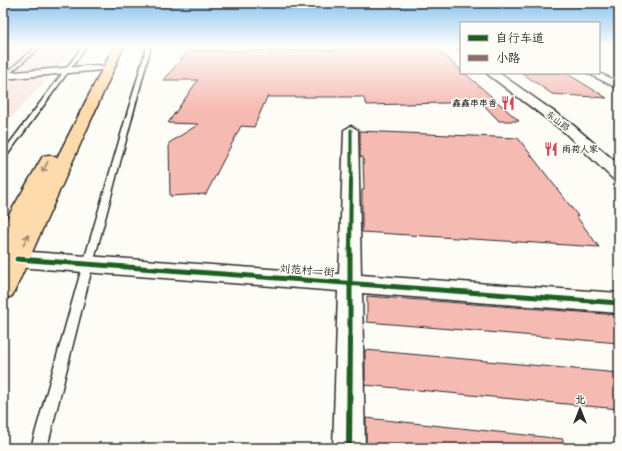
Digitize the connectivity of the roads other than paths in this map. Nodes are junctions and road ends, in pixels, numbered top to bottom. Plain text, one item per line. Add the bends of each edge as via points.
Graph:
1 (15, 67) edge
2 (71, 67) edge
3 (107, 67) edge
4 (143, 67) edge
5 (99, 68) joint
6 (69, 70) junction
7 (493, 74) edge
8 (594, 74) edge
9 (4, 77) edge
10 (619, 86) edge
11 (351, 130) dead end
12 (3, 157) edge
13 (619, 175) edge
14 (9, 241) edge
15 (88, 264) junction
16 (351, 282) junction
17 (3, 288) edge
18 (619, 303) edge
19 (39, 448) edge
20 (349, 448) edge

1 - 9 lane
2 - 6 lane
14 -> 3 main road
4 - 15 lane
5 - 6 street
5 -> 14 main road
6 - 9 street
6 - 12 lane
7 - 13 street, 东山路 via 568,128
8 - 10 street
11 - 16 street
14 - 15 street, 刘范村一街
14 - 17 main road
15 - 16 street, 刘范村一街
15 - 19 lane
16 - 18 street, 刘范村一街
16 - 20 street

